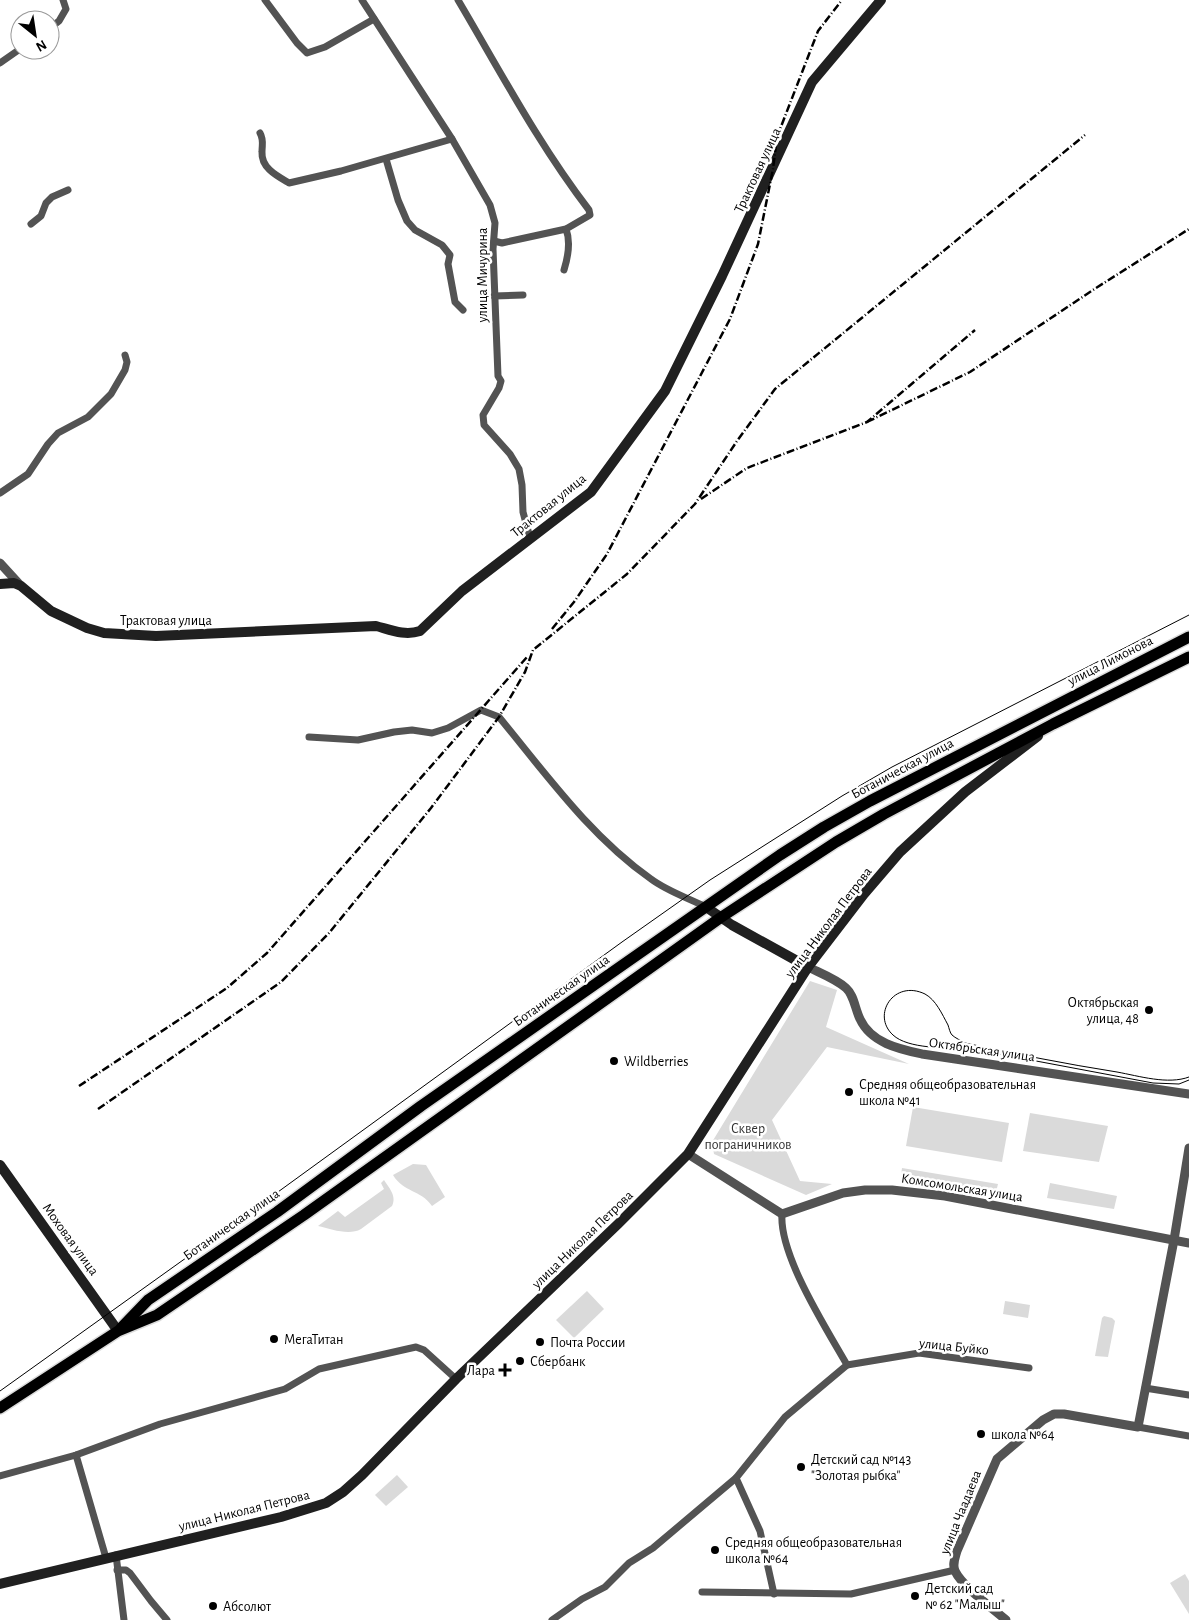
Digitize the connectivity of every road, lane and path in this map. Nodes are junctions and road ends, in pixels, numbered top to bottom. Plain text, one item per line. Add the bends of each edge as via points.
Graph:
1 (63, 0) edge
2 (265, 0) edge
3 (362, 0) edge
4 (458, 0) edge
5 (881, 0) edge
6 (60, 19) edge
7 (374, 19) junction
8 (260, 132) dead end
9 (452, 139) junction
10 (386, 159) junction
11 (68, 190) dead end
12 (31, 224) dead end
13 (566, 229) junction
14 (494, 241) junction
15 (564, 270) dead end
16 (523, 295) dead end
17 (494, 296) junction
18 (463, 310) dead end
19 (125, 355) dead end
20 (0, 493) edge
21 (530, 538) junction
22 (0, 563) edge
23 (0, 584) edge
24 (21, 586) junction
25 (1189, 637) edge
26 (1189, 657) edge
27 (1045, 710) joint
28 (1053, 724) junction
29 (1016, 725) junction
30 (309, 737) dead end
31 (1024, 740) junction
32 (706, 907) junction
33 (720, 918) junction
34 (808, 967) junction
35 (1189, 1094) edge
36 (1189, 1148) edge
37 (688, 1154) junction
38 (0, 1165) edge
39 (782, 1214) junction
40 (1174, 1240) junction
41 (1189, 1243) edge
42 (118, 1331) junction
43 (847, 1365) junction
44 (1029, 1368) dead end
45 (456, 1379) junction
46 (1145, 1388) junction
47 (1189, 1395) edge
48 (0, 1408) edge
49 (1138, 1427) junction
50 (1189, 1436) edge
51 (76, 1455) junction
52 (0, 1476) edge
53 (736, 1478) junction
54 (116, 1555) junction
55 (106, 1558) junction
56 (117, 1570) junction
57 (955, 1570) junction
58 (0, 1584) edge
59 (702, 1592) dead end
60 (774, 1594) junction
61 (124, 1620) edge
62 (167, 1620) edge
63 (552, 1620) edge
64 (1006, 1620) edge

1 - 6 street via 66,9
2 - 7 street via 307,53 325,47
3 - 7 street, улица Мичурина
4 - 13 street via 524,113 589,210 587,218
5 - 21 main road, Трактовая улица via 812,82 668,388 591,492
7 - 9 street, улица Мичурина
8 - 10 street via 262,158 267,167 289,183
9 - 10 street
9 - 14 street, улица Мичурина via 490,205 495,223
10 - 18 street via 407,221 415,230 442,245 450,255 448,264 454,302
11 - 12 street via 52,197 41,216
13 - 14 street via 502,243
13 - 15 street via 569,237
14 - 17 street, улица Мичурина
16 - 17 street
17 - 21 street, улица Мичурина via 498,376 501,381 484,415 484,425 519,469 522,512
19 - 20 street via 125,370 111,394 88,417 58,433 28,474
21 - 24 main road, Трактовая улица via 414,633 376,626 156,636 104,633 51,611
22 - 24 street
23 - 24 main road
25 - 27 main road, улица Лимонова
26 - 28 main road
27 - 29 main road, Ботаническая улица
28 - 31 main road, Ботаническая улица
28 - 34 main road, улица Николая Петрова via 965,792 900,852
29 - 31 main road
29 - 32 main road, Ботаническая улица via 824,827
30 - 32 street via 358,740 412,730 432,733 481,710 499,717 587,823 622,856 652,880
31 - 33 main road, Ботаническая улица via 836,842
32 - 33 main road
32 - 42 main road, Ботаническая улица via 148,1300
33 - 34 main road
33 - 42 main road, Ботаническая улица via 304,1215 157,1315
34 - 35 street, Октябрьская улица via 847,989 869,1032 899,1049
34 - 37 main road, улица Николая Петрова
36 - 40 street
37 - 39 street
37 - 45 main road, улица Николая Петрова
38 - 42 main road, Моховая улица
39 - 40 street, Комсомольская улица via 843,1193 892,1190 945,1196
39 - 43 street via 783,1236 801,1282
40 - 41 street, Комсомольская улица
40 - 46 street
42 - 48 main road, Ботаническая улица
43 - 44 street, улица Буйко via 919,1353
43 - 53 street via 785,1417
45 - 51 street via 424,1350 407,1349 319,1369 285,1389 160,1424
45 - 54 main road, улица Николая Петрова via 362,1475 326,1503 281,1518
46 - 47 street
46 - 49 street
49 - 50 street
49 - 57 street, улица Чаадаева via 1064,1414 1054,1414 1043,1420 997,1459 956,1552
51 - 52 street
51 - 55 street
53 - 60 street via 760,1531
53 - 63 street via 653,1548 629,1563 605,1587
54 - 55 main road, улица Николая Петрова
54 - 56 street
55 - 58 main road, улица Николая Петрова
56 - 61 street
56 - 62 street via 130,1573
57 - 60 street, улица Чаадаева via 851,1594
57 - 64 street
59 - 60 street, улица Чаадаева

